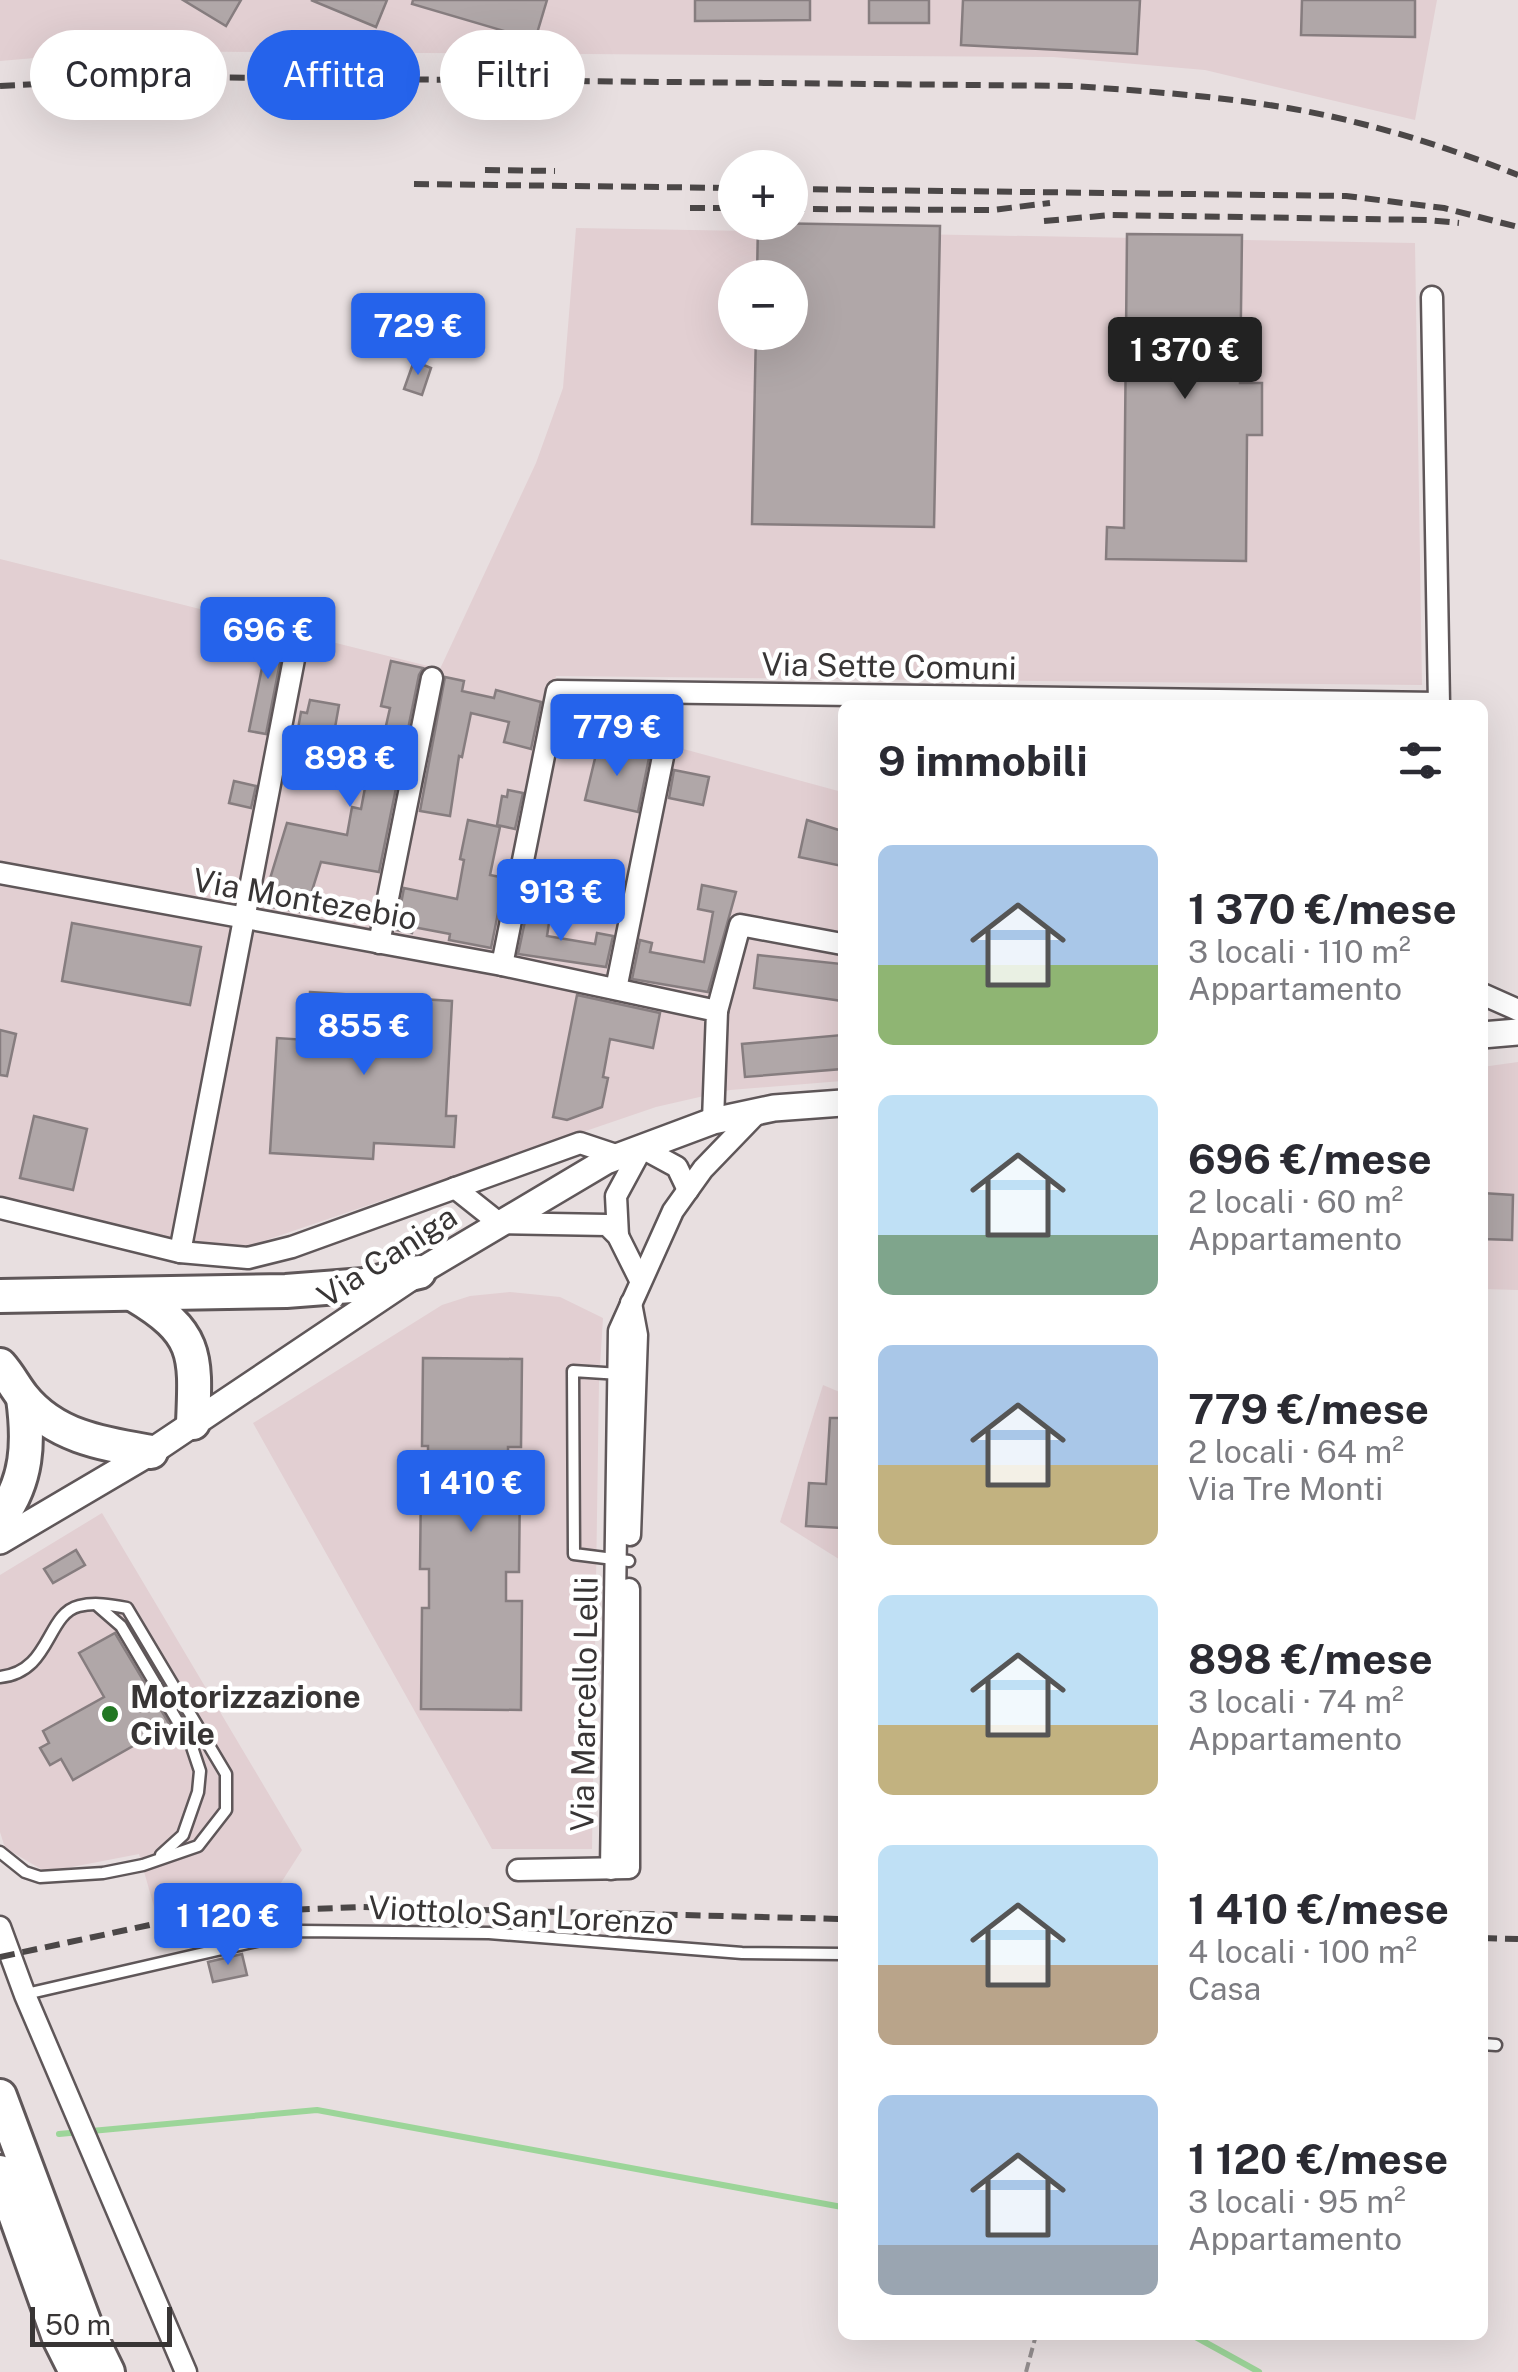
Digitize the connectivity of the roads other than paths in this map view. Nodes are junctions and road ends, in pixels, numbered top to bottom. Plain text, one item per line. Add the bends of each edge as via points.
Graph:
1 (1432, 297) dead end
2 (295, 654) dead end
3 (432, 678) dead end
4 (1145, 700) edge
5 (1439, 700) edge
6 (666, 742) dead end
7 (0, 873) edge
8 (247, 918) junction
9 (379, 942) junction
10 (838, 943) edge
11 (502, 965) junction
12 (616, 990) junction
13 (1488, 997) edge
14 (1518, 1010) edge
15 (717, 1011) junction
16 (1518, 1032) edge
17 (1488, 1034) edge
18 (838, 1103) edge
19 (759, 1111) junction
20 (712, 1120) junction
21 (630, 1152) junction
22 (454, 1188) junction
23 (688, 1190) junction
24 (0, 1208) edge
25 (499, 1223) junction
26 (618, 1236) junction
27 (180, 1252) junction
28 (419, 1272) junction
29 (640, 1280) junction
30 (134, 1295) junction
31 (0, 1296) edge
32 (0, 1364) edge
33 (628, 1375) junction
34 (24, 1398) junction
35 (192, 1424) junction
36 (151, 1452) junction
37 (0, 1518) edge
38 (0, 1541) edge
39 (622, 1561) junction
40 (92, 1605) junction
41 (0, 1677) edge
42 (0, 1852) edge
43 (142, 1865) junction
44 (518, 1870) dead end
45 (0, 1927) edge
46 (838, 1954) edge
47 (24, 1995) junction
48 (1488, 2044) edge
49 (1496, 2045) dead end
50 (0, 2096) edge
51 (0, 2172) edge
52 (76, 2372) edge
53 (108, 2372) edge
54 (186, 2372) edge

1 - 5 street, Via Sette Comuni
2 - 8 street
3 - 9 street
4 - 11 street, Via Sette Comuni via 557,692
6 - 12 street
7 - 8 street, Via Montezebio
8 - 9 street, Via Montezebio
8 - 27 street
9 - 11 street, Via Montezebio
10 - 15 street via 740,925
11 - 12 street, Via Montezebio
12 - 15 street, Via Montezebio
13 - 14 street
15 - 20 street
16 - 17 street
18 - 19 street, Via Caniga
19 - 20 street, Via Caniga
19 - 23 street, Via Marcello Lelli
20 - 21 street, Via Caniga
21 - 22 street via 580,1143
21 - 23 street via 677,1166
21 - 25 street, Via Caniga
21 - 26 street via 616,1196
22 - 25 street
22 - 27 street via 248,1258
23 - 29 street, Via Marcello Lelli
24 - 27 street
25 - 26 street via 608,1225
25 - 28 street, Via Caniga
26 - 29 street
28 - 30 highway via 364,1285
28 - 35 street, Via Caniga
29 - 33 street, Via Marcello Lelli via 631,1303 637,1335
30 - 31 highway
30 - 35 highway via 182,1330 196,1363
32 - 34 highway
33 - 39 street, Via Marcello Lelli
33 - 39 lane via 573,1372 574,1554
34 - 36 highway via 56,1428
34 - 37 highway via 24,1475
35 - 36 street, Via Caniga
36 - 38 street, Via Caniga
39 - 44 street, Via Marcello Lelli via 620,1868
40 - 41 lane via 63,1615 38,1658
40 - 43 lane via 121,1626 191,1744 200,1771 183,1835
40 - 43 lane via 127,1608 137,1620 226,1774 226,1810 198,1846
42 - 43 lane via 40,1876
45 - 47 street
46 - 47 lane, Viottolo San Lorenzo via 489,1933 300,1930
47 - 54 street
48 - 49 lane
50 - 53 highway
51 - 52 highway

